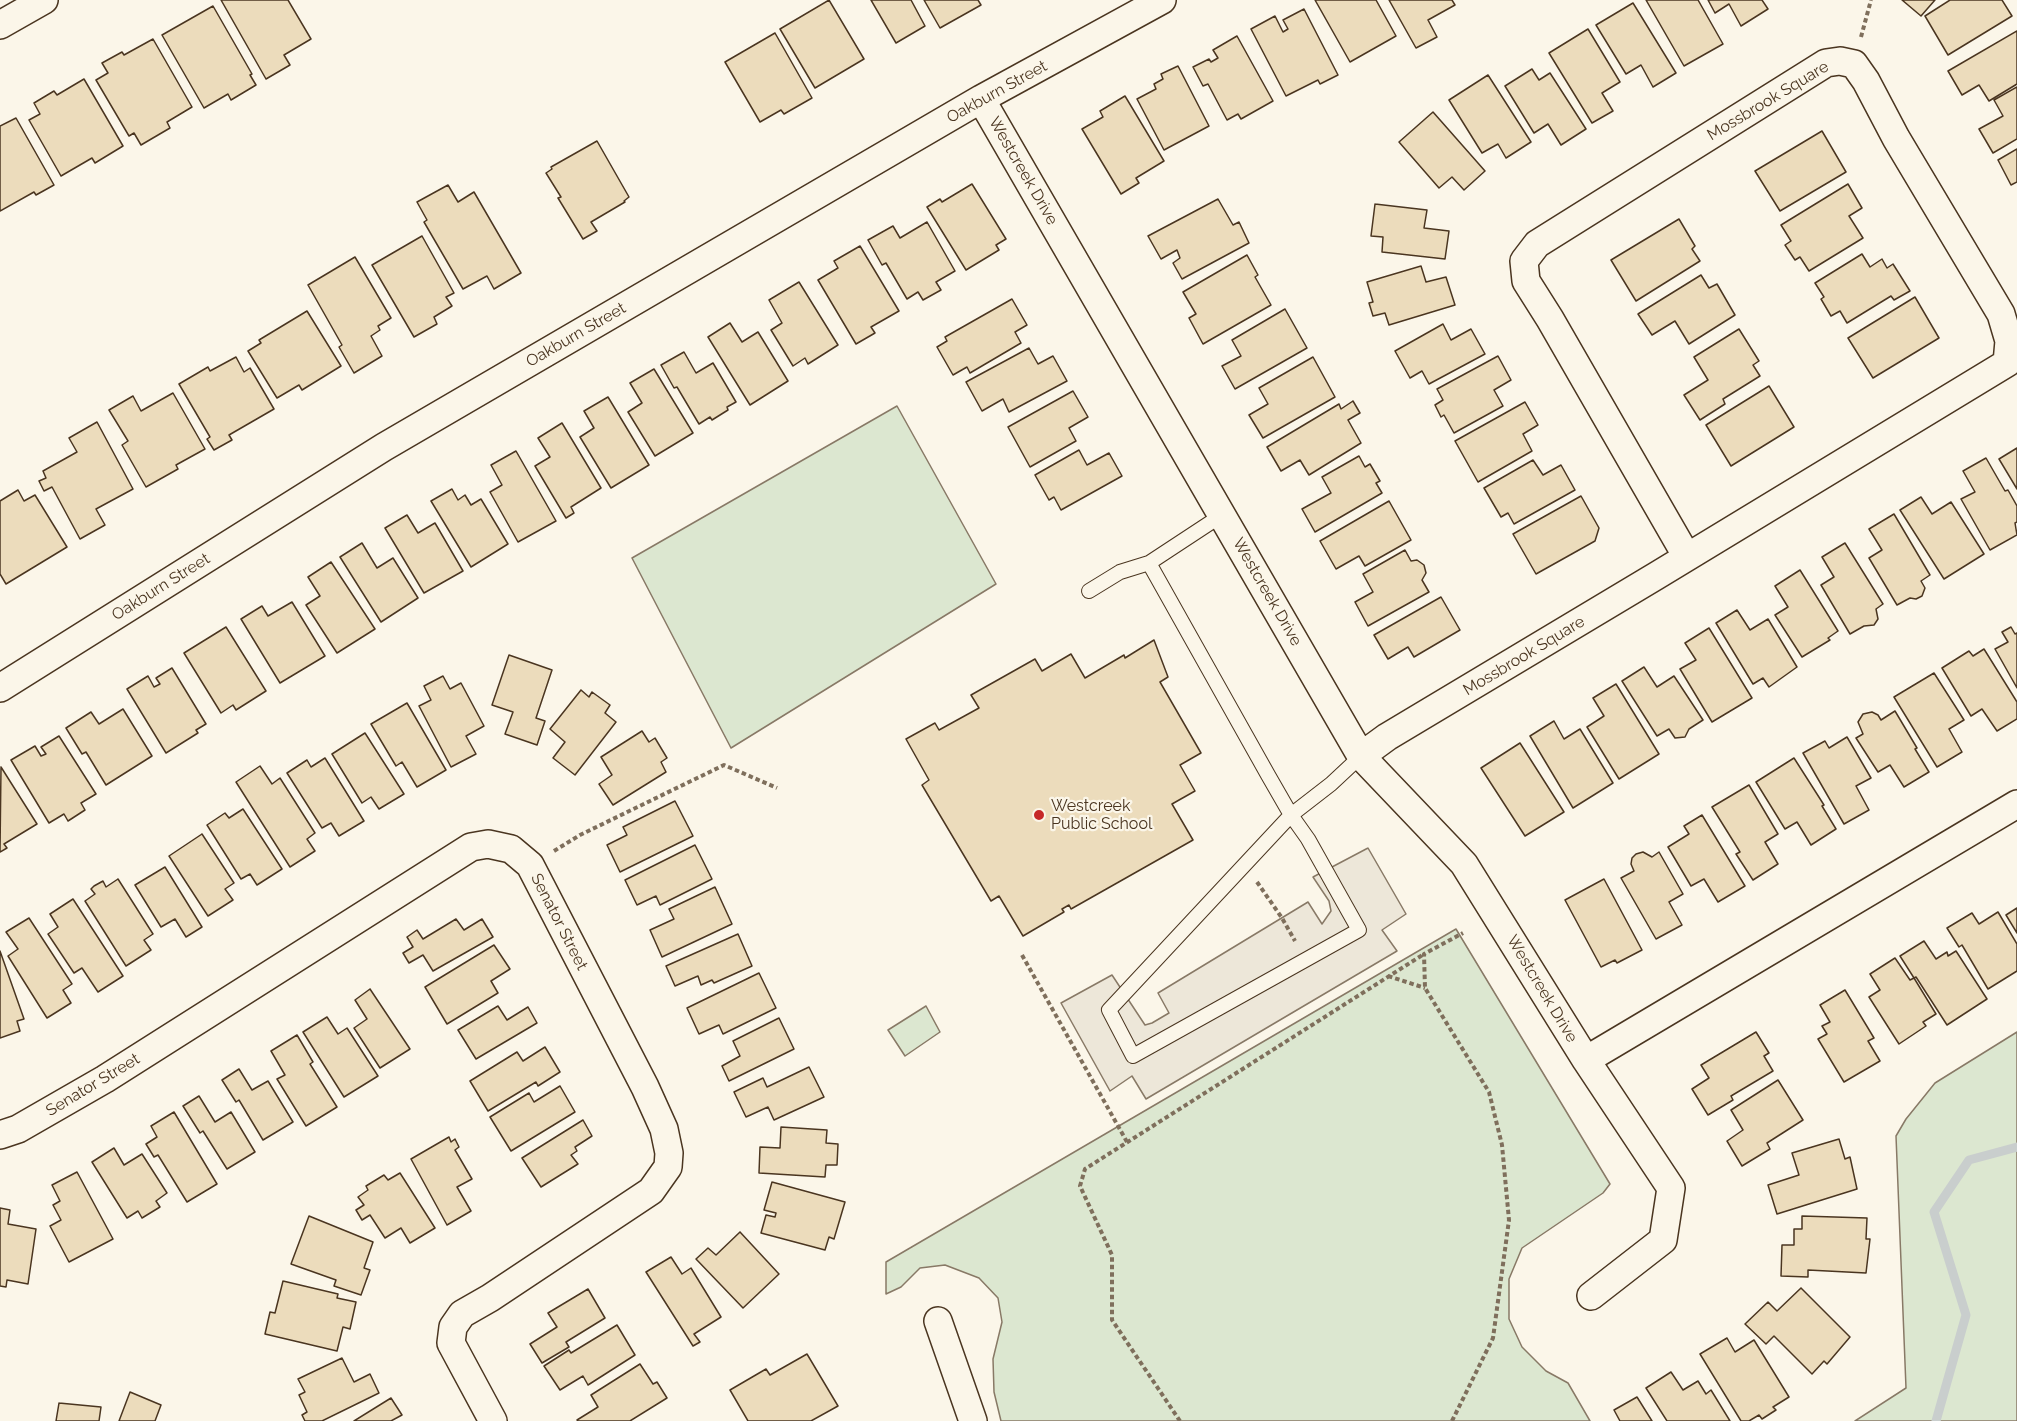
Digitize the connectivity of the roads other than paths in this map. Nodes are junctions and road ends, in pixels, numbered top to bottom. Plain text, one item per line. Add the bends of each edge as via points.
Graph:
1 (44, 0) edge
2 (1162, 0) edge
3 (0, 25) edge
4 (981, 99) junction
5 (1222, 515) junction
6 (1687, 557) junction
7 (1149, 563) junction
8 (1089, 591) dead end
9 (0, 688) edge
10 (1361, 756) junction
11 (2017, 804) edge
12 (1291, 815) junction
13 (1586, 1060) junction
14 (0, 1135) edge
15 (1591, 1296) dead end
16 (938, 1321) dead end
17 (493, 1421) edge
18 (973, 1421) edge

1 - 3 street
2 - 4 street, Oakburn Street
4 - 5 street, Westcreek Drive
4 - 9 street, Oakburn Street via 384,447
5 - 7 lane
5 - 10 street, Westcreek Drive
6 - 6 street, Mossbrook Square via 2007,363 2009,341 2001,314 1854,64 1826,63 1537,244 1524,261 1526,281
6 - 10 street, Mossbrook Square
7 - 8 lane via 1120,572
7 - 12 lane
10 - 12 lane
10 - 13 street, Westcreek Drive via 1464,864
11 - 13 street, Westcreek Drive
12 - 12 lane via 1359,930 1133,1056 1109,1010
13 - 15 street, Westcreek Drive via 1671,1188 1663,1240
14 - 17 street, Senator Street via 18,1129 105,1079 471,847 488,844 512,849 530,865 645,1087 664,1129 669,1153 668,1167 651,1191 462,1314 457,1321 451,1343
16 - 18 street

